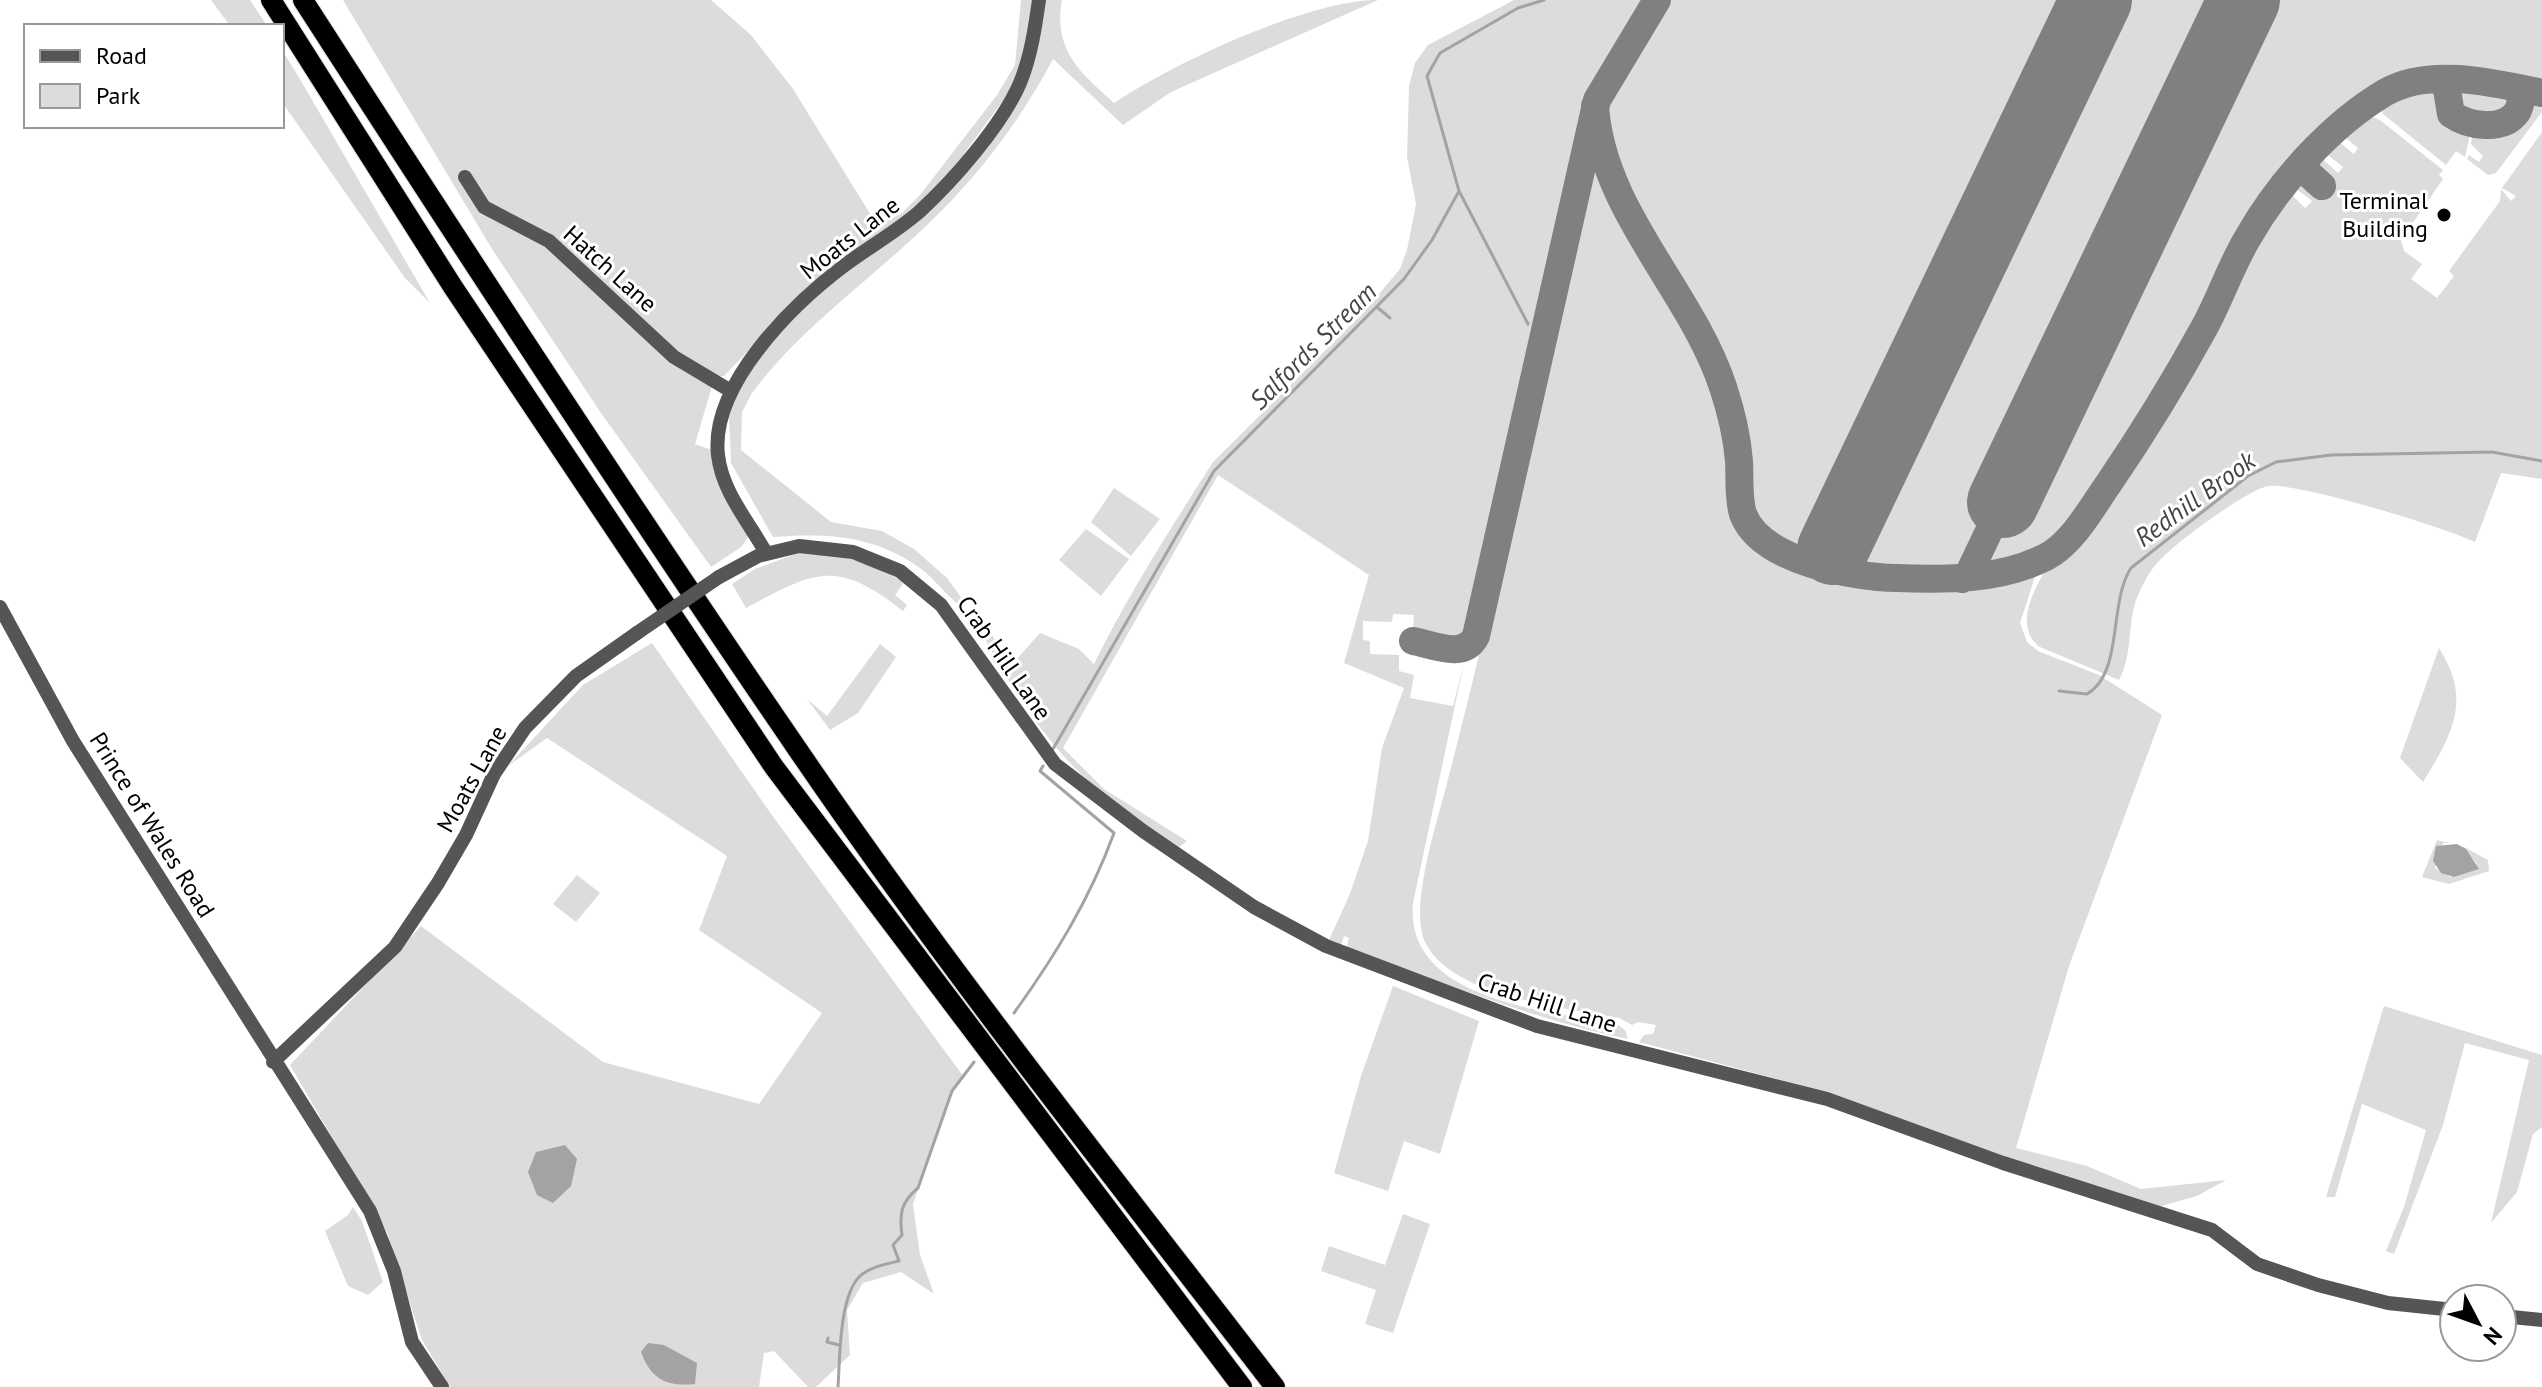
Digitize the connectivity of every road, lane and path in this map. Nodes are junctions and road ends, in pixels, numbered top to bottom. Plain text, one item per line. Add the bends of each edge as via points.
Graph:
1 (271, 0) edge
2 (303, 0) edge
3 (1039, 0) edge
4 (465, 177) dead end
5 (731, 391) junction
6 (766, 553) junction
7 (749, 560) joint
8 (0, 607) edge
9 (273, 1062) junction
10 (2438, 1308) edge
11 (2518, 1318) edge
12 (2542, 1320) edge
13 (442, 1387) edge
14 (1242, 1387) edge
15 (1275, 1387) edge

1 - 14 highway via 453,287 774,767
2 - 15 highway via 801,755 970,989
3 - 5 street, Moats Lane via 1019,86 967,158 918,213 820,286 769,339
4 - 5 street, Hatch Lane via 484,207 549,241 674,357
5 - 6 street, Moats Lane via 718,428 719,465
6 - 7 street, Crab Hill Lane
6 - 10 street, Crab Hill Lane via 799,546 836,549 881,561 915,581 955,624 1051,760 1143,831 1306,938 1537,1026 1827,1099 2212,1230 2257,1264 2318,1285 2388,1303
7 - 9 street, Moats Lane, bridge via 576,676 525,728 494,774 438,883 395,947
8 - 9 street, Prince of Wales Road via 73,741
9 - 13 street, Prince of Wales Road via 370,1211 394,1271 412,1342
11 - 12 street

